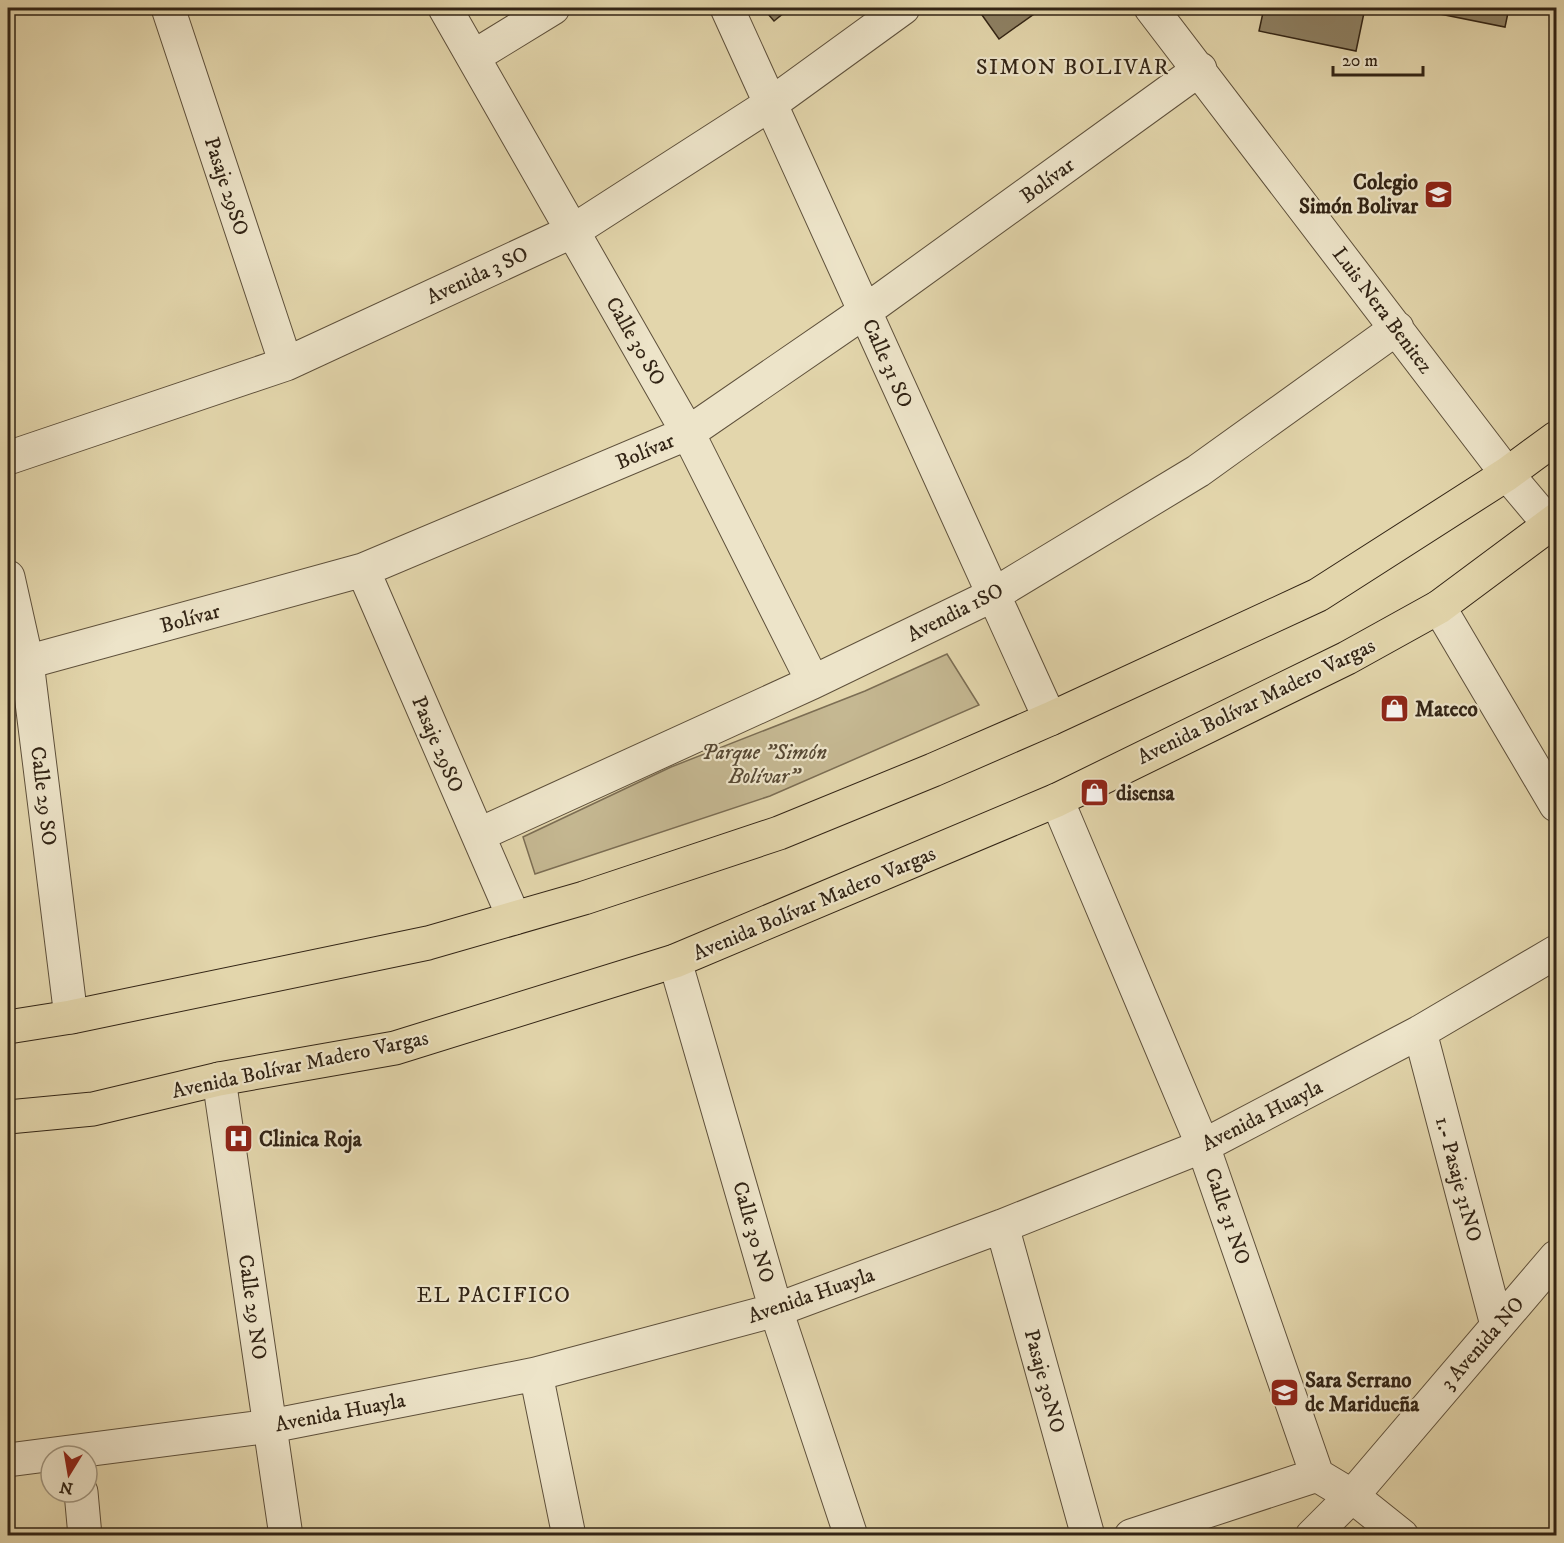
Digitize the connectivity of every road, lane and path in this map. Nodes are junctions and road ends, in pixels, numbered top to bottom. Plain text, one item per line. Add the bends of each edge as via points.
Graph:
1 (168, 8) edge
2 (445, 8) edge
3 (553, 8) edge
4 (727, 8) edge
5 (903, 8) edge
6 (1151, 8) edge
7 (473, 57) junction
8 (1200, 69) junction
9 (772, 103) junction
10 (573, 231) junction
11 (864, 312) junction
12 (1397, 328) junction
13 (286, 364) junction
14 (688, 433) junction
15 (1557, 438) edge
16 (8, 458) edge
17 (1507, 474) junction
18 (1553, 523) edge
19 (363, 570) junction
20 (8, 577) edge
21 (993, 595) junction
22 (1439, 607) junction
23 (17, 664) edge
24 (813, 682) junction
25 (1050, 719) junction
26 (1057, 800) junction
27 (1557, 805) edge
28 (478, 835) junction
29 (514, 918) junction
30 (1557, 952) edge
31 (675, 961) junction
32 (71, 1017) junction
33 (8, 1027) edge
34 (1420, 1032) junction
35 (219, 1079) junction
36 (8, 1117) edge
37 (1203, 1146) junction
38 (1002, 1226) junction
39 (1557, 1257) edge
40 (776, 1310) junction
41 (1497, 1325) junction
42 (536, 1374) junction
43 (271, 1426) junction
44 (99, 1451) edge
45 (39, 1457) edge
46 (8, 1460) edge
47 (1317, 1475) junction
48 (1352, 1496) junction
49 (82, 1504) edge
50 (86, 1536) edge
51 (286, 1536) edge
52 (569, 1536) edge
53 (851, 1536) edge
54 (1088, 1536) edge
55 (1131, 1536) edge
56 (1312, 1536) edge
57 (1402, 1536) edge

1 - 13 street, Pasaje 29SO
2 - 7 street, Calle 30 SO
3 - 7 street
4 - 9 street, Calle 31 SO
5 - 9 street, Avenida 3 SO
6 - 8 street, Luis Nera Benitez
7 - 10 street, Calle 30 SO
8 - 11 street, Bolívar
8 - 12 street, Luis Nera Benitez
9 - 10 street, Avenida 3 SO
9 - 11 street, Calle 31 SO
10 - 13 street, Avenida 3 SO
10 - 14 street, Calle 30 SO
11 - 14 street, Bolívar
11 - 21 street, Calle 31 SO
12 - 17 street, Luis Nera Benitez
12 - 21 street, Avendia 1SO via 1198,471
13 - 16 street, Avenida 3 SO
14 - 19 street, Bolívar
14 - 24 street, Calle 30 SO
15 - 17 main road
17 - 18 street, Luis Nera Benitez
17 - 25 main road via 1318,595
18 - 22 main road, Avenida Bolívar Madero Vargas
19 - 23 street, Bolívar
19 - 28 street, Pasaje 29SO
20 - 23 street, Calle 29 SO
21 - 24 street, Avendia 1SO
21 - 25 street, Calle 31 SO
22 - 26 main road, Avenida Bolívar Madero Vargas via 1347,658
22 - 27 street
23 - 32 street, Calle 29 SO
24 - 28 street, Avendia 1SO
25 - 29 main road via 779,833
26 - 31 main road, Avenida Bolívar Madero Vargas
26 - 37 street, Calle 31 NO
28 - 29 street, Pasaje 29SO
29 - 32 main road via 428,943
30 - 34 street, Avenida Huayla
31 - 35 main road, Avenida Bolívar Madero Vargas via 395,1048
31 - 40 street, Calle 30 NO
32 - 33 main road
34 - 37 street, Avenida Huayla
34 - 41 street, 1.- Pasaje 31NO
35 - 36 main road, Avenida Bolívar Madero Vargas via 93,1109
35 - 43 street, Calle 29 NO
37 - 38 street, Avenida Huayla
37 - 47 street, Calle 31 NO
38 - 40 street, Avenida Huayla
38 - 54 street, Pasaje 30NO
39 - 41 street, 3 Avenida NO
40 - 42 street, Avenida Huayla
40 - 53 street, Calle 30 NO
41 - 48 street, 3 Avenida NO
42 - 43 street, Avenida Huayla
42 - 52 street
43 - 44 street, Avenida Huayla
43 - 51 street, Calle 29 NO
45 - 46 street, Avenida Huayla
47 - 48 street
47 - 55 street
48 - 56 street, 3 Avenida NO
48 - 57 street
49 - 50 street

